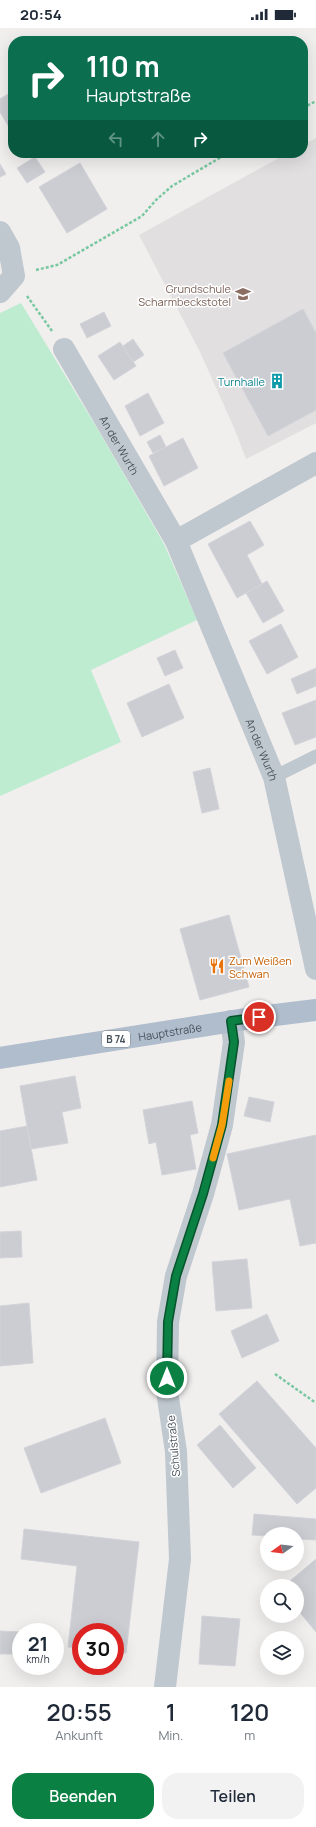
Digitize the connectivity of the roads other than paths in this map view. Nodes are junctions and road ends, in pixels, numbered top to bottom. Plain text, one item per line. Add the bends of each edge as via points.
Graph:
1 (0, 232) edge
2 (7, 284) edge
3 (64, 349) road end
4 (316, 463) edge
5 (176, 541) junction
6 (316, 756) edge
7 (274, 777) junction
8 (316, 969) edge
9 (316, 1010) edge
10 (231, 1021) junction
11 (0, 1058) edge
12 (165, 1687) edge

1 - 2 street via 9,248
3 - 5 street, An der Wurth
4 - 5 street
5 - 7 street, An der Wurth
6 - 7 lane
7 - 8 street, An der Wurth
9 - 10 main road, Hauptstraße / B 74
10 - 11 main road, Hauptstraße / B 74
10 - 12 street, Schulstraße via 234,1042 222,1125 176,1276 168,1322 167,1391 176,1452 180,1559

